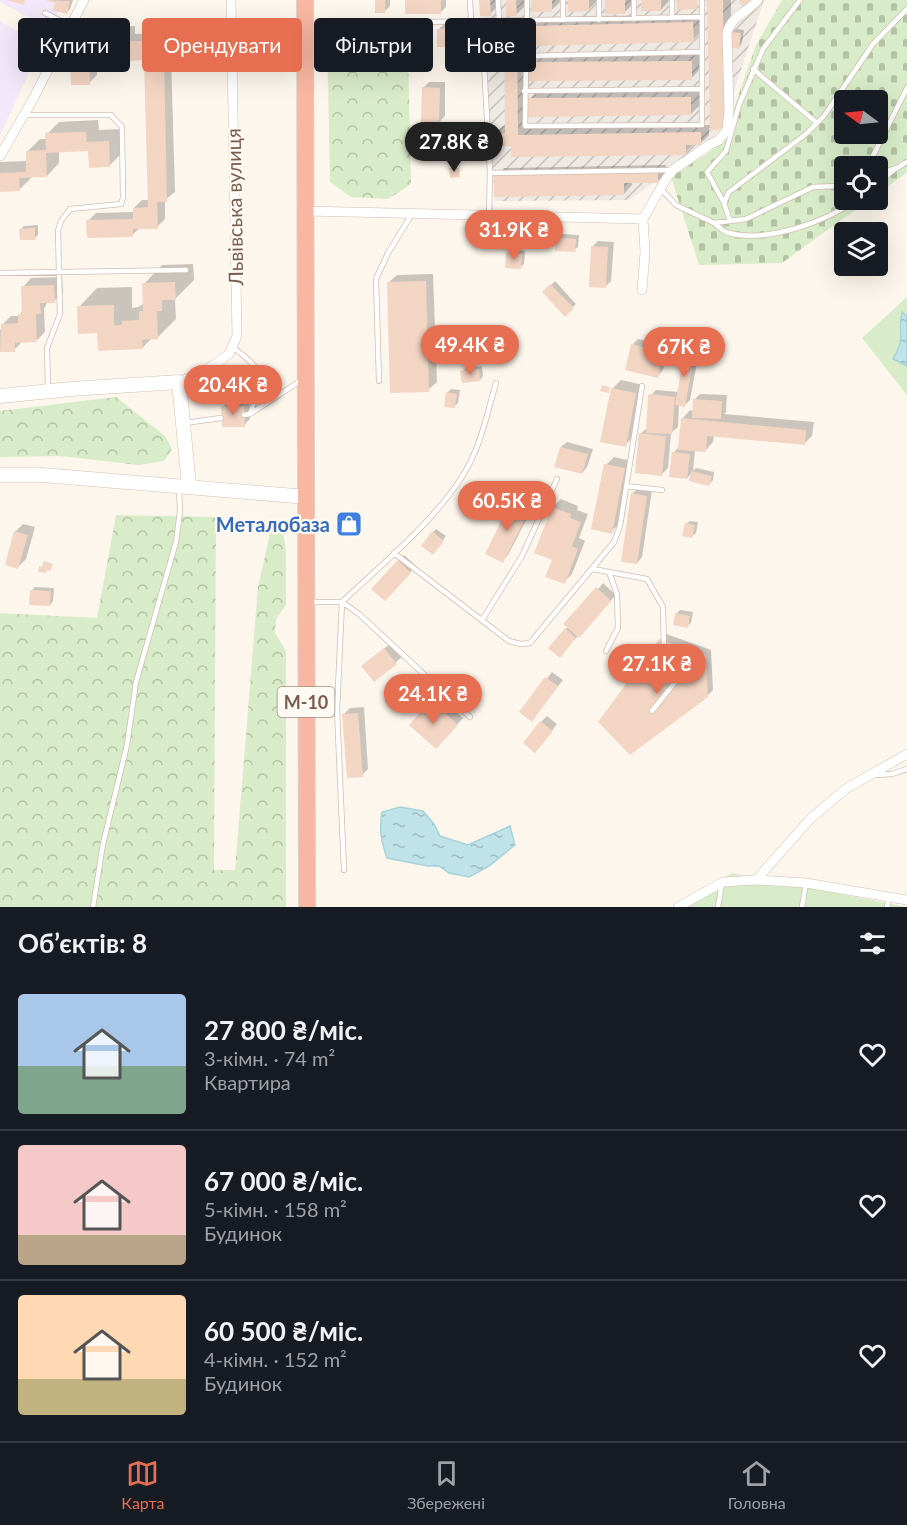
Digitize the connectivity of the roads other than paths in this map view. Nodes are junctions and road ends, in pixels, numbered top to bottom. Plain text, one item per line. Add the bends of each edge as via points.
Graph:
1 (84, 0) edge
2 (231, 0) edge
3 (305, 0) edge
4 (470, 0) edge
5 (498, 0) edge
6 (527, 0) edge
7 (563, 0) edge
8 (599, 0) edge
9 (634, 0) edge
10 (672, 0) edge
11 (702, 0) edge
12 (758, 0) edge
13 (800, 0) edge
14 (907, 9) edge
15 (45, 13) dead end
16 (702, 17) junction
17 (55, 18) edge
18 (75, 18) edge
19 (471, 18) edge
20 (499, 18) edge
21 (527, 18) edge
22 (672, 18) junction
23 (634, 19) junction
24 (563, 20) junction
25 (599, 20) junction
26 (536, 21) edge
27 (702, 52) junction
28 (536, 56) edge
29 (753, 69) junction
30 (47, 72) edge
31 (484, 72) edge
32 (525, 72) edge
33 (907, 88) edge
34 (702, 89) junction
35 (524, 91) junction
36 (24, 115) junction
37 (817, 123) junction
38 (0, 156) edge
39 (873, 156) edge
40 (907, 162) edge
41 (897, 168) junction
42 (673, 170) junction
43 (888, 171) edge
44 (490, 173) junction
45 (888, 175) edge
46 (834, 186) edge
47 (661, 189) junction
48 (724, 203) junction
49 (843, 210) edge
50 (305, 211) junction
51 (412, 214) junction
52 (489, 216) junction
53 (644, 219) junction
54 (730, 221) junction
55 (714, 223) junction
56 (186, 270) dead end
57 (58, 272) junction
58 (0, 273) edge
59 (642, 290) dead end
60 (232, 347) junction
61 (307, 376) junction
62 (379, 381) dead end
63 (179, 382) junction
64 (496, 383) dead end
65 (642, 386) dead end
66 (48, 390) junction
67 (0, 396) edge
68 (221, 418) dead end
69 (183, 423) junction
70 (0, 476) edge
71 (557, 479) dead end
72 (184, 486) junction
73 (626, 486) junction
74 (662, 490) dead end
75 (307, 497) junction
76 (394, 553) junction
77 (593, 569) junction
78 (609, 572) junction
79 (306, 602) junction
80 (342, 602) junction
81 (482, 620) junction
82 (606, 651) dead end
83 (652, 711) dead end
84 (470, 717) dead end
85 (907, 754) edge
86 (907, 769) edge
87 (872, 775) junction
88 (344, 870) dead end
89 (756, 879) junction
90 (723, 882) junction
91 (806, 883) junction
92 (889, 896) junction
93 (907, 900) edge
94 (93, 907) edge
95 (307, 907) edge
96 (678, 907) edge
97 (718, 907) edge
98 (802, 907) edge
99 (887, 907) edge

1 - 18 street
2 - 60 street, Львівська вулиця via 237,336
3 - 50 highway, М-10
4 - 19 lane
5 - 20 lane
6 - 21 lane
7 - 24 lane
8 - 25 lane
9 - 23 lane
10 - 22 lane
11 - 16 lane
12 - 42 street via 734,18 727,32 727,130 719,140
13 - 29 lane
14 - 37 lane via 873,44
15 - 17 lane
16 - 22 lane
16 - 27 lane
22 - 23 lane
23 - 25 lane
24 - 25 lane
24 - 26 lane
27 - 28 lane
27 - 34 lane
29 - 37 lane
29 - 48 lane via 726,151 707,172
30 - 36 street
31 - 44 lane
32 - 35 lane
33 - 39 lane
34 - 35 lane
34 - 35 lane via 702,125 525,126
36 - 38 street
36 - 57 lane via 111,115 122,128 121,204 70,209 58,231
37 - 48 lane via 729,192
40 - 41 lane
41 - 43 lane
41 - 45 lane
42 - 44 lane
42 - 47 street
44 - 52 lane
46 - 54 lane via 813,187 746,219
47 - 53 street
47 - 55 lane via 676,204
48 - 54 lane
49 - 55 lane via 804,226 753,236 726,233
50 - 51 street
50 - 61 highway, М-10
51 - 52 street
51 - 62 lane via 376,279
52 - 53 street
53 - 59 street
54 - 55 lane
56 - 57 lane
57 - 58 lane
57 - 66 lane via 60,314 47,348
60 - 61 lane via 257,367 260,378 247,415
60 - 63 street via 229,354 208,369
61 - 75 highway, М-10
63 - 66 street
63 - 69 street
64 - 76 lane via 474,454 458,484
65 - 73 lane
66 - 67 street
68 - 69 lane
69 - 72 street
70 - 72 street via 42,475
71 - 81 lane via 522,556
72 - 75 street
72 - 94 lane via 177,542 136,682
73 - 74 lane
73 - 77 lane via 614,542
75 - 79 highway, М-10
76 - 80 lane
76 - 81 lane
77 - 78 lane
77 - 81 lane via 530,643 509,641
78 - 82 lane via 617,594 618,628
78 - 83 lane via 647,579 663,607 664,648 679,677
79 - 80 lane
79 - 95 highway, М-10
80 - 84 lane
80 - 88 lane via 337,710
85 - 87 street
86 - 87 lane
87 - 89 street via 847,788 811,818
89 - 90 street
89 - 91 street
90 - 96 street
90 - 97 lane
91 - 92 street
91 - 98 lane
92 - 93 street
92 - 99 lane

